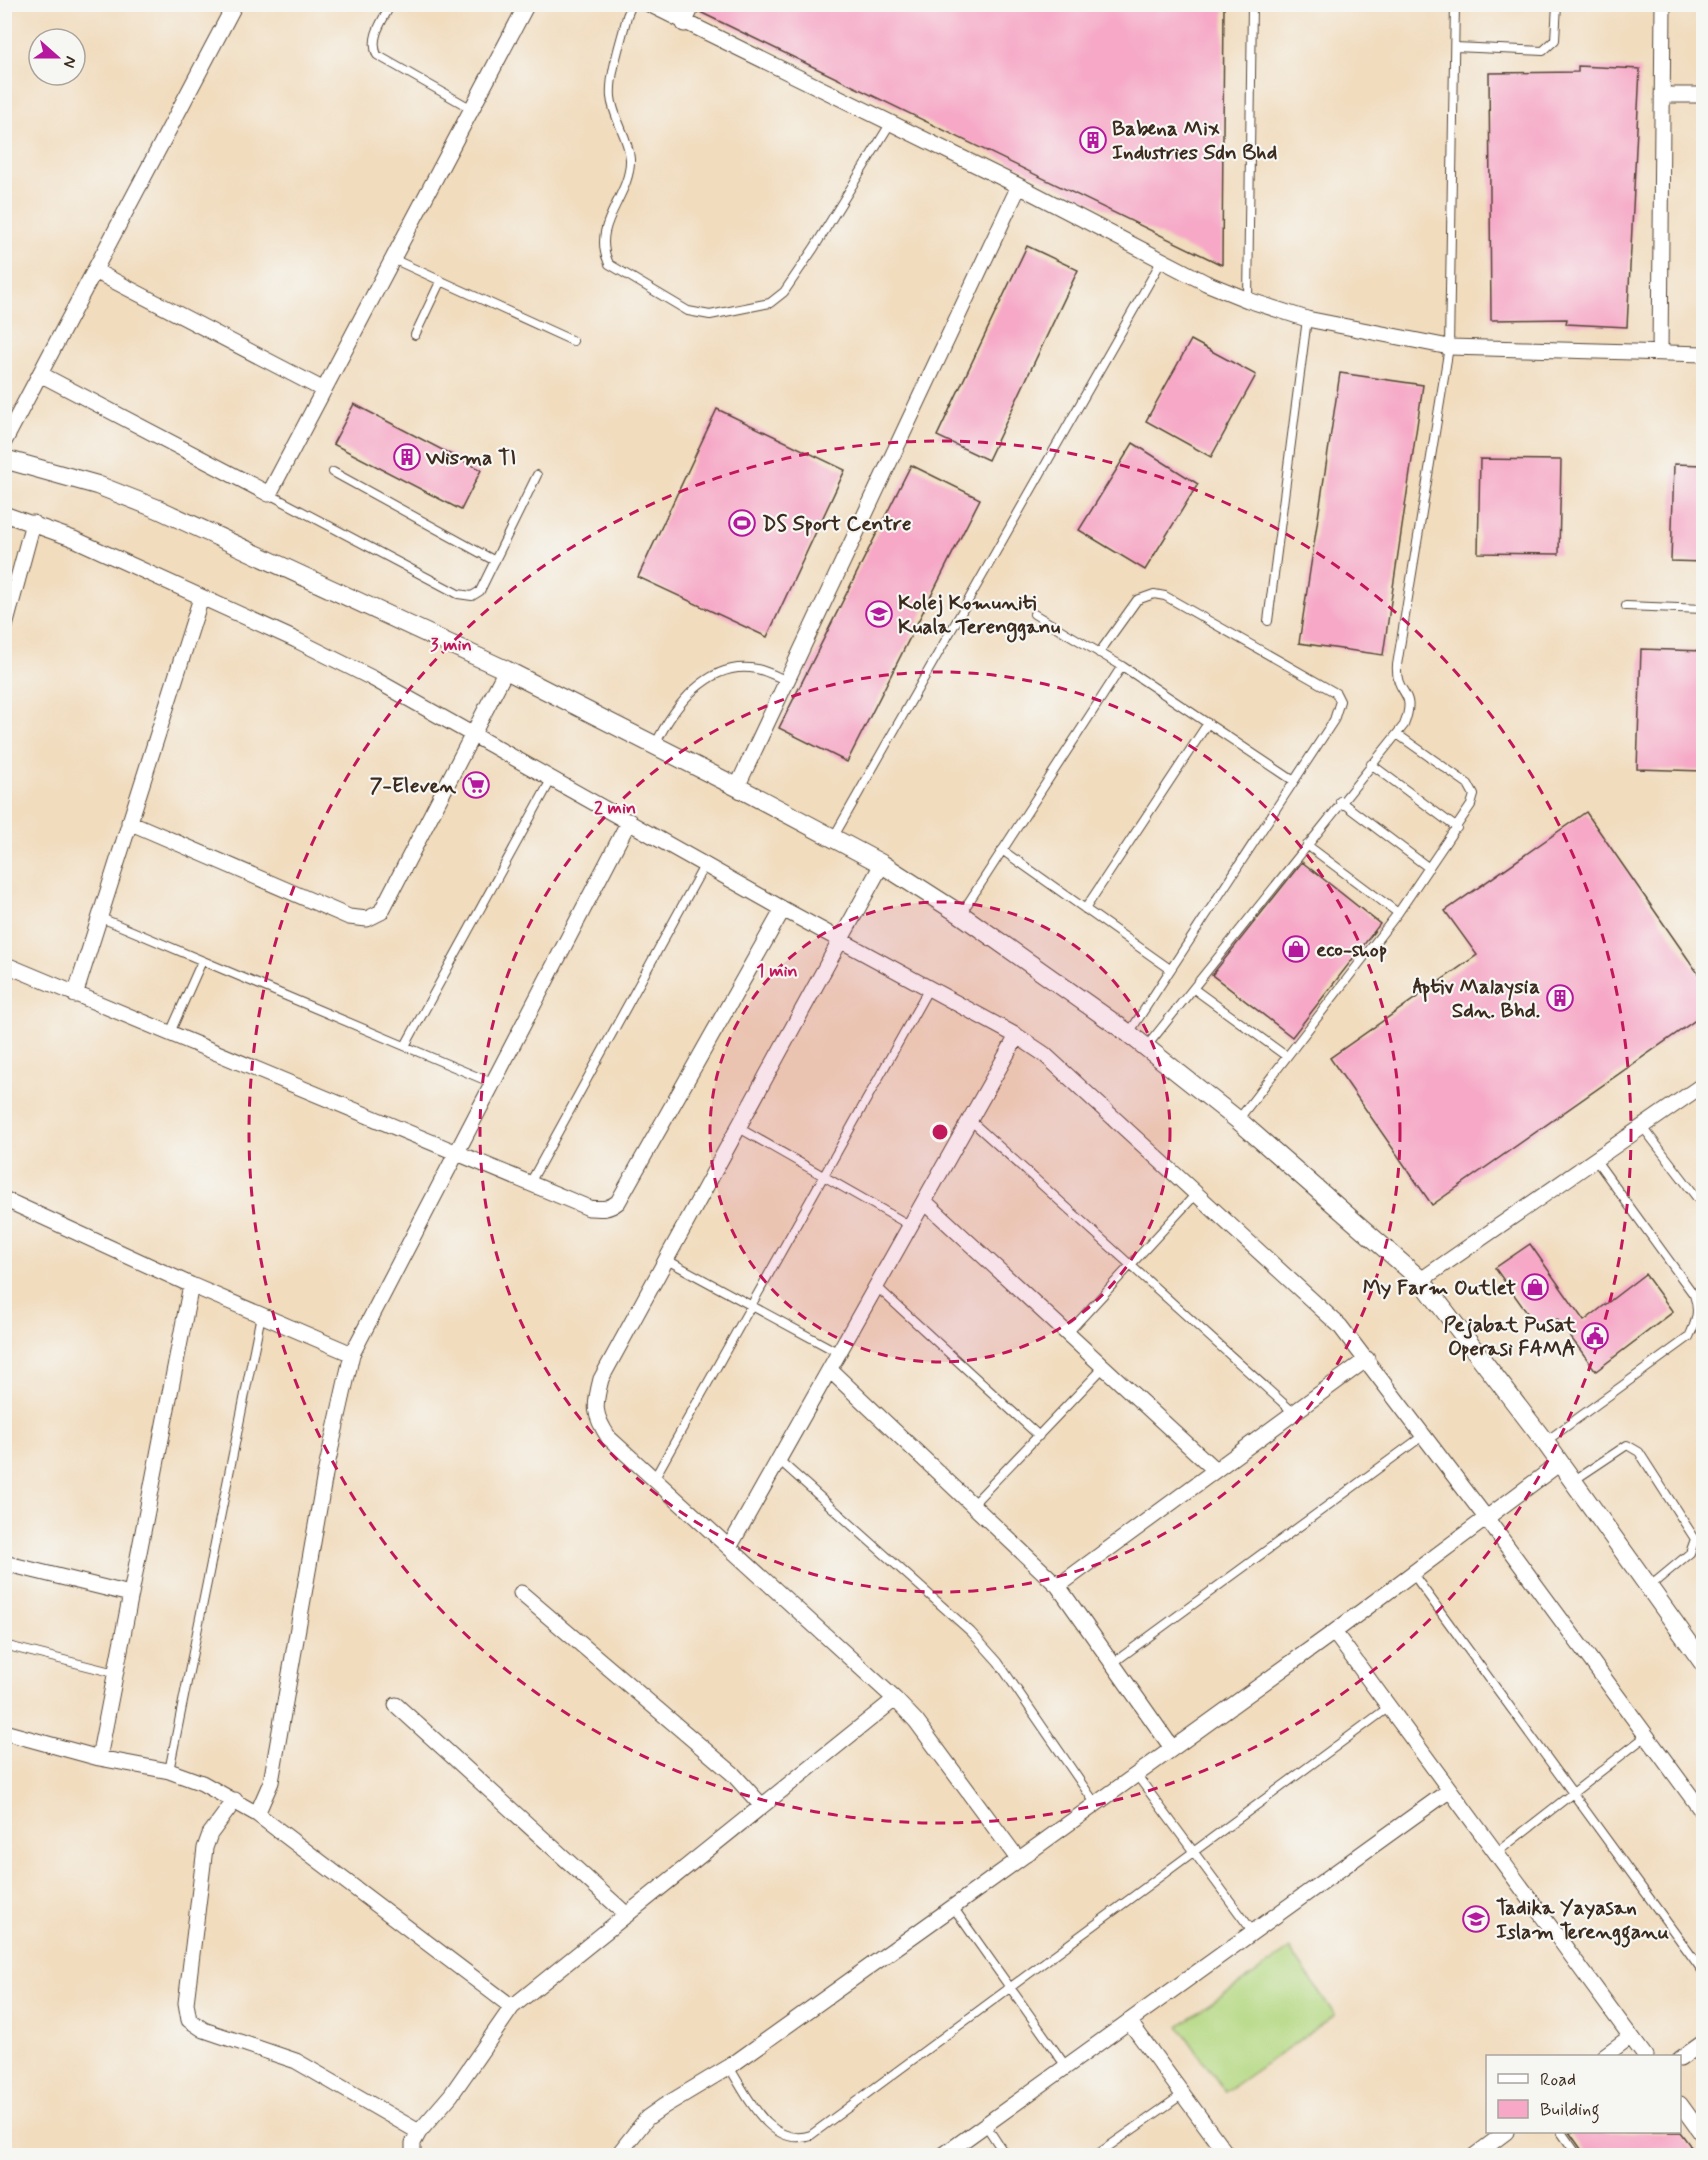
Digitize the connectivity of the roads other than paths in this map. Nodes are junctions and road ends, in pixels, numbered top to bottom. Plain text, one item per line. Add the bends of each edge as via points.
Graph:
1 (235, 4) edge
2 (391, 4) edge
3 (527, 4) edge
4 (632, 4) edge
5 (649, 4) edge
6 (693, 4) edge
7 (1252, 4) edge
8 (1455, 4) edge
9 (1557, 4) edge
10 (1663, 4) edge
11 (684, 24) junction
12 (1455, 47) junction
13 (1662, 95) junction
14 (1704, 95) edge
15 (472, 109) junction
16 (890, 124) junction
17 (1019, 186) junction
18 (393, 259) junction
19 (1175, 267) junction
20 (95, 271) junction
21 (440, 282) junction
22 (1248, 300) junction
23 (1307, 319) junction
24 (415, 335) dead end
25 (573, 341) dead end
26 (1449, 347) junction
27 (1660, 353) junction
28 (1704, 354) edge
29 (40, 374) junction
30 (324, 390) junction
31 (4, 442) edge
32 (4, 459) edge
33 (333, 472) dead end
34 (537, 475) dead end
35 (269, 494) junction
36 (4, 514) edge
37 (33, 523) junction
38 (495, 561) junction
39 (201, 598) junction
40 (1626, 606) dead end
41 (1704, 609) edge
42 (1034, 614) dead end
43 (1268, 621) dead end
44 (4, 630) edge
45 (1099, 652) junction
46 (1122, 666) junction
47 (506, 670) junction
48 (787, 681) junction
49 (1208, 723) junction
50 (1397, 734) junction
51 (473, 736) junction
52 (655, 746) junction
53 (1371, 765) junction
54 (551, 780) junction
55 (1294, 781) junction
56 (737, 788) junction
57 (1340, 801) junction
58 (629, 820) junction
59 (129, 822) junction
60 (1457, 828) junction
61 (833, 838) junction
62 (1307, 845) junction
63 (1002, 850) junction
64 (705, 864) junction
65 (882, 864) junction
66 (1429, 868) junction
67 (783, 909) junction
68 (1085, 909) junction
69 (1398, 913) junction
70 (960, 914) junction
71 (99, 917) junction
72 (843, 940) junction
73 (202, 961) junction
74 (4, 964) edge
75 (1170, 969) junction
76 (929, 988) junction
77 (1194, 989) junction
78 (75, 995) junction
79 (1128, 1033) junction
80 (170, 1034) junction
81 (1017, 1036) junction
82 (405, 1046) junction
83 (1146, 1047) junction
84 (1286, 1056) junction
85 (492, 1083) junction
86 (1704, 1084) edge
87 (970, 1120) junction
88 (1238, 1120) junction
89 (1642, 1126) junction
90 (740, 1128) junction
91 (455, 1152) junction
92 (1595, 1159) junction
93 (824, 1175) junction
94 (530, 1183) junction
95 (1196, 1194) junction
96 (4, 1199) edge
97 (925, 1202) junction
98 (1704, 1207) edge
99 (911, 1226) junction
100 (667, 1260) junction
101 (1131, 1266) junction
102 (1421, 1280) junction
103 (191, 1285) junction
104 (877, 1287) junction
105 (751, 1307) junction
106 (261, 1315) junction
107 (1067, 1334) junction
108 (839, 1353) junction
109 (352, 1354) junction
110 (1367, 1359) junction
111 (1104, 1367) junction
112 (830, 1370) junction
113 (1293, 1412) junction
114 (1424, 1435) junction
115 (1039, 1436) junction
116 (1545, 1442) junction
117 (779, 1460) junction
118 (1560, 1463) junction
119 (1214, 1469) junction
120 (654, 1479) junction
121 (1573, 1481) junction
122 (972, 1505) junction
123 (1487, 1519) junction
124 (730, 1546) junction
125 (4, 1563) edge
126 (1413, 1574) junction
127 (1058, 1586) junction
128 (1648, 1587) junction
129 (521, 1593) dead end
130 (130, 1594) junction
131 (1334, 1632) junction
132 (4, 1645) edge
133 (1113, 1663) junction
134 (1704, 1664) edge
135 (115, 1673) junction
136 (896, 1699) junction
137 (396, 1705) dead end
138 (1389, 1707) junction
139 (4, 1732) edge
140 (1646, 1737) junction
141 (1172, 1748) junction
142 (99, 1758) junction
143 (168, 1771) junction
144 (1136, 1774) junction
145 (1450, 1790) junction
146 (1573, 1794) junction
147 (235, 1800) junction
148 (1095, 1803) junction
149 (762, 1806) junction
150 (257, 1814) junction
151 (1704, 1814) edge
152 (1194, 1853) junction
153 (1496, 1853) junction
154 (1018, 1859) junction
155 (953, 1907) junction
156 (627, 1915) junction
157 (1253, 1932) junction
158 (1704, 1973) edge
159 (1010, 1987) junction
160 (512, 2007) junction
161 (1129, 2020) junction
162 (1630, 2037) junction
163 (1704, 2042) edge
164 (1605, 2055) edge
165 (1644, 2055) edge
166 (1681, 2058) edge
167 (1065, 2065) junction
168 (729, 2067) junction
169 (1183, 2094) junction
170 (1681, 2105) edge
171 (985, 2124) junction
172 (419, 2132) junction
173 (1505, 2133) edge
174 (1562, 2133) edge
175 (1704, 2137) edge
176 (413, 2156) edge
177 (617, 2156) edge
178 (942, 2156) edge
179 (1006, 2156) edge
180 (1095, 2156) edge
181 (1228, 2156) edge
182 (1474, 2156) edge
183 (1578, 2156) edge

1 - 20 street
2 - 15 lane via 375,36 377,55
3 - 15 street
4 - 16 lane via 611,98 630,160 602,237 603,252 609,264 688,311 710,315 750,309 770,303 784,292
5 - 11 street
6 - 11 street
7 - 22 lane
8 - 12 lane
9 - 12 lane via 1556,40 1543,51
10 - 13 street
11 - 16 street
12 - 26 lane
13 - 14 street
13 - 27 street
15 - 18 street
16 - 17 street
17 - 19 street
17 - 48 street
18 - 21 lane
18 - 30 street
19 - 22 street
19 - 61 lane
20 - 29 street
20 - 30 street
21 - 24 lane
21 - 25 lane
22 - 23 street
23 - 26 street
23 - 43 lane
26 - 27 street
26 - 50 lane via 1397,665 1397,681 1410,702
27 - 28 street
29 - 31 street
29 - 35 street
30 - 35 street
32 - 47 street via 97,485 158,509
33 - 38 lane
34 - 38 lane
35 - 38 lane via 458,594 472,596 480,591
36 - 37 street
37 - 39 street
37 - 44 street
39 - 51 street via 343,664
39 - 59 street
40 - 41 lane
42 - 45 lane
45 - 46 lane
45 - 55 lane via 1137,600 1154,594 1336,693 1339,711
46 - 49 lane
46 - 63 lane
47 - 51 street
47 - 52 street
48 - 52 lane via 757,669 720,674 684,697
48 - 56 street
49 - 55 lane
49 - 68 lane
50 - 53 lane
50 - 60 lane via 1468,784 1474,795
51 - 54 street
51 - 59 street via 381,912 367,919 349,917
52 - 56 street
53 - 57 lane
53 - 60 lane
54 - 58 street
54 - 82 lane
55 - 75 lane
56 - 61 street
57 - 62 lane
57 - 66 lane
58 - 64 street
58 - 85 street
59 - 71 street
60 - 66 lane
61 - 65 street
62 - 69 lane
62 - 77 lane
63 - 68 lane
63 - 70 lane
64 - 67 street
64 - 94 lane
65 - 70 street
65 - 72 street
66 - 69 lane
67 - 72 street
67 - 94 street via 618,1202 610,1208 589,1208
68 - 75 lane
69 - 84 lane
70 - 79 street
71 - 73 lane
71 - 78 street
72 - 76 street
72 - 90 street
73 - 80 lane
73 - 82 lane
74 - 78 street
75 - 79 lane
76 - 81 street
76 - 93 lane
77 - 83 lane
77 - 84 lane
78 - 80 street
79 - 83 street
80 - 91 street
81 - 87 street
81 - 95 street via 1044,1054
82 - 85 lane
83 - 88 street
84 - 88 lane
85 - 91 street
86 - 89 street
87 - 97 street
87 - 101 lane
88 - 102 street
89 - 92 street
89 - 98 lane
90 - 93 lane
90 - 100 street
91 - 94 street
91 - 109 street
92 - 102 street
92 - 116 lane via 1694,1295 1698,1306 1696,1322 1689,1336
93 - 99 lane
93 - 105 lane
95 - 101 lane
95 - 110 street via 1340,1326
96 - 103 street
97 - 99 street
97 - 107 street
99 - 104 street
100 - 105 lane
100 - 120 street via 602,1379 595,1402 597,1419 609,1438
101 - 107 lane
101 - 113 lane
102 - 116 street
103 - 106 street
103 - 130 street
104 - 108 street
104 - 115 lane
105 - 108 lane
105 - 120 lane
106 - 109 street
106 - 143 lane
107 - 111 street
108 - 112 street
109 - 150 street via 325,1474 271,1782
110 - 113 street
110 - 114 street
111 - 115 lane
111 - 119 street
112 - 117 street
112 - 122 street
113 - 119 street
114 - 123 street
114 - 133 lane
115 - 122 lane
116 - 118 street
117 - 124 street
117 - 148 lane via 971,1632 998,1662
118 - 121 street
118 - 123 street
119 - 127 street
120 - 124 street
121 - 128 street
121 - 128 lane via 1627,1444 1639,1452 1695,1539 1690,1553
122 - 127 street
123 - 126 street
123 - 140 street
124 - 136 street
125 - 130 street
126 - 131 street
126 - 146 lane
127 - 133 street
128 - 134 street
129 - 149 street via 732,1773
130 - 135 street
131 - 138 street
131 - 141 street
132 - 135 lane
133 - 141 street
135 - 142 street
136 - 149 street
136 - 154 street
137 - 156 street
138 - 145 street
138 - 152 lane
139 - 142 street
140 - 146 lane
140 - 151 street
141 - 144 street
142 - 143 street
143 - 147 street
144 - 148 street
144 - 152 lane
145 - 153 street
145 - 157 street
146 - 153 lane
146 - 158 lane
147 - 150 street
147 - 172 street via 210,1834 205,1848 186,2002 189,2020 204,2030 296,2061
148 - 154 street
149 - 156 street
150 - 160 street
152 - 157 lane
152 - 159 lane
153 - 162 street
154 - 155 street
155 - 159 lane
155 - 168 street
156 - 160 street
157 - 161 street
159 - 167 lane
159 - 168 lane via 811,2135 800,2139 788,2137 767,2123
160 - 172 street via 451,2095
161 - 167 street
161 - 169 street
162 - 164 street
162 - 165 street
163 - 166 street
167 - 171 street
168 - 177 street via 647,2118
169 - 180 lane
169 - 181 street
170 - 175 street
171 - 178 street
171 - 179 lane
172 - 176 street
173 - 182 street
174 - 183 lane

